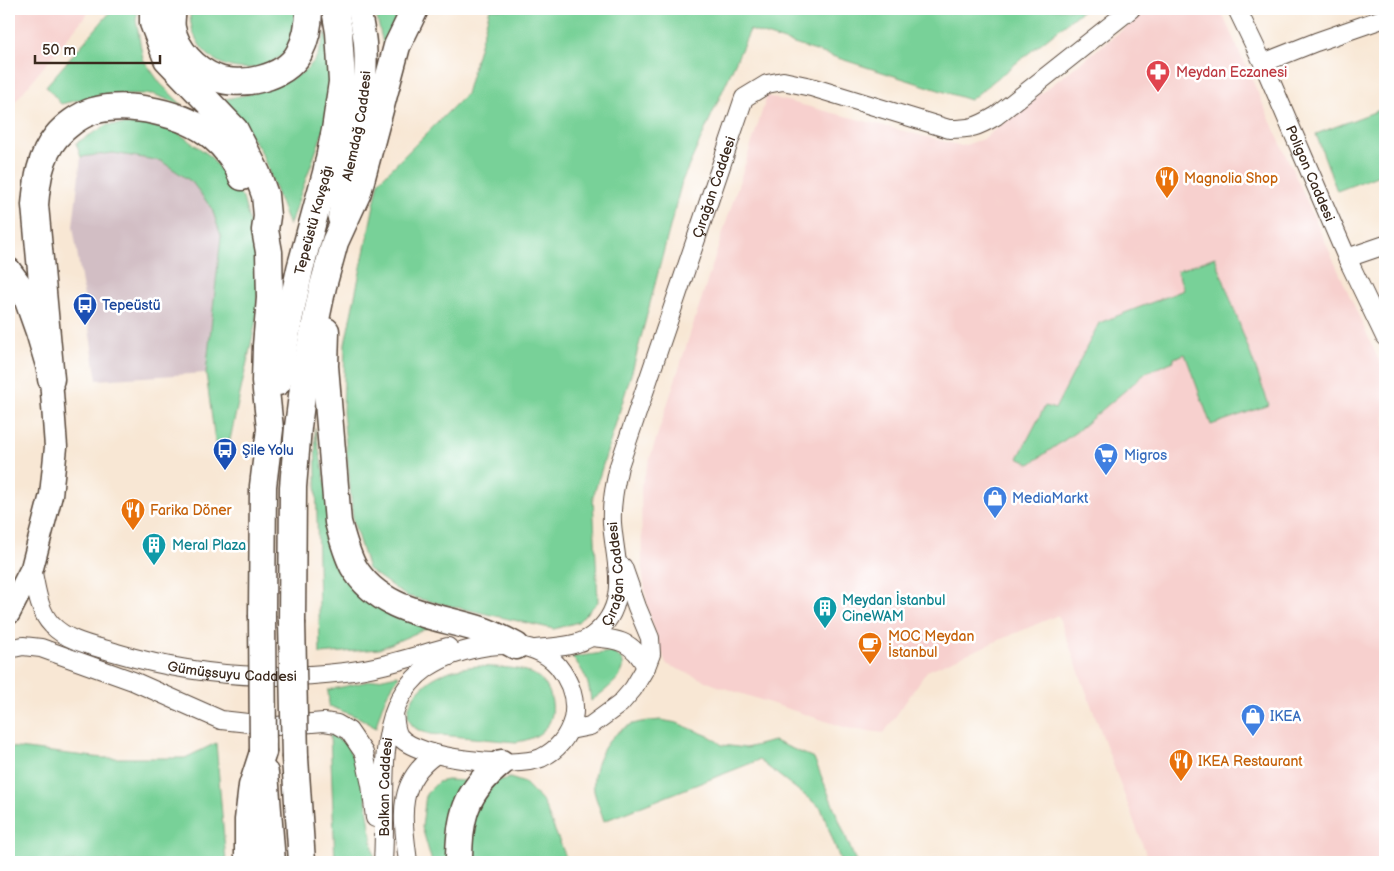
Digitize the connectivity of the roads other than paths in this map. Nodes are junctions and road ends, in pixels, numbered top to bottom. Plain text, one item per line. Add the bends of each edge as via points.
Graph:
1 (152, 9) edge
2 (173, 9) edge
3 (309, 9) edge
4 (335, 9) edge
5 (359, 9) edge
6 (415, 9) edge
7 (1131, 9) edge
8 (1238, 9) edge
9 (1385, 18) edge
10 (1263, 63) junction
11 (266, 230) junction
12 (335, 242) junction
13 (1385, 245) edge
14 (1347, 258) junction
15 (9, 270) edge
16 (323, 286) junction
17 (1385, 337) edge
18 (51, 379) junction
19 (270, 429) junction
20 (615, 544) junction
21 (32, 568) junction
22 (9, 614) edge
23 (591, 637) junction
24 (479, 648) junction
25 (526, 648) junction
26 (9, 649) edge
27 (646, 667) junction
28 (394, 714) junction
29 (570, 730) junction
30 (263, 752) junction
31 (435, 754) junction
32 (501, 763) junction
33 (248, 862) edge
34 (272, 862) edge
35 (302, 862) edge
36 (383, 862) edge
37 (408, 862) edge
38 (459, 862) edge

1 - 11 highway via 153,23 167,59 235,130 244,146 265,195
2 - 3 highway via 172,28 182,52 199,69 217,79 240,82 263,79 289,65 298,55 306,37
4 - 19 highway, Tepeüstü Kavşağı via 342,82 335,130 288,320
5 - 12 main road, Alemdağ Caddesi via 365,44 364,86
6 - 12 highway via 397,46 358,192
7 - 20 street, Çırağan Caddesi via 996,116 967,129 950,129 783,81 767,84 744,98 620,466 612,507
8 - 10 street, Poligon Caddesi
9 - 10 street
10 - 14 street, Poligon Caddesi
11 - 18 highway via 239,171 225,149 196,125 141,108 93,111 72,122 43,158 37,179 35,205
11 - 19 highway via 270,298 265,381
12 - 16 highway
13 - 14 street
14 - 17 street, Poligon Caddesi
15 - 18 main road via 20,284
16 - 25 highway via 325,366 338,522 353,566 368,585 391,602 421,614 481,630
16 - 35 highway, bridge via 305,372 293,487 295,758
18 - 21 main road via 56,447 51,496
19 - 30 highway, bridge via 263,486
20 - 23 street, Çırağan Caddesi via 618,596 614,609
20 - 27 street via 650,638 651,654
21 - 22 main road
21 - 24 street, Gümüşsuyu Caddesi via 47,619 63,634 134,658 213,673 252,676 346,672 453,646
23 - 25 street, Çırağan Caddesi via 572,644
23 - 27 street via 624,642 635,650
24 - 25 street via 495,645
24 - 28 street via 454,654 416,676 397,702
25 - 29 street via 551,658 569,682 574,699
26 - 36 street via 23,646 41,648 133,681 221,720 276,726 337,724 349,731 364,753
27 - 29 street via 620,704 590,726
28 - 31 street via 398,734 406,743
28 - 36 street, Balkan Caddesi via 385,760
29 - 32 street via 552,752 526,762
30 - 33 highway via 252,786
30 - 34 highway
31 - 32 street
31 - 37 street, Balkan Caddesi via 414,774 405,796
32 - 38 highway via 472,793 459,836

